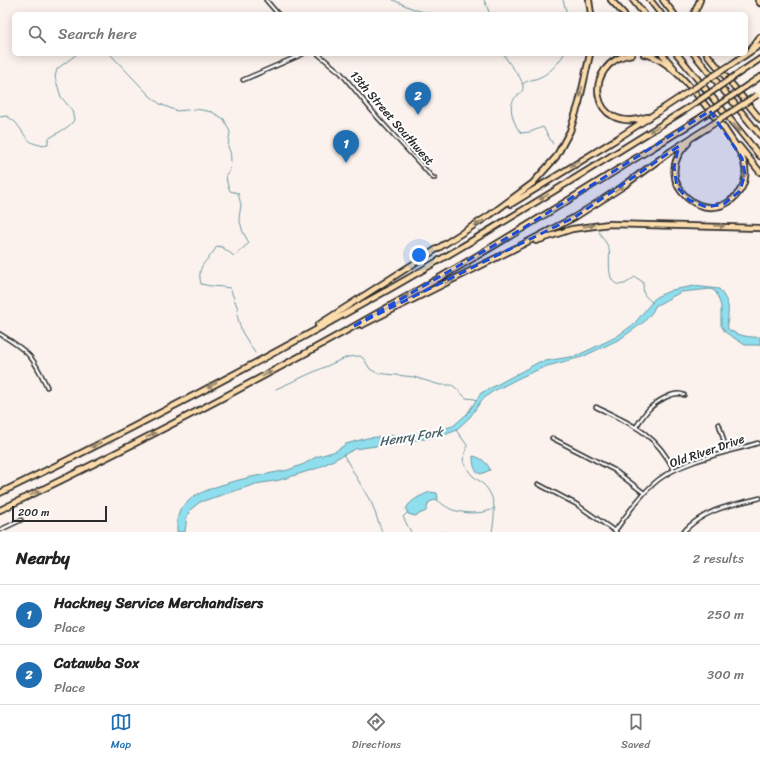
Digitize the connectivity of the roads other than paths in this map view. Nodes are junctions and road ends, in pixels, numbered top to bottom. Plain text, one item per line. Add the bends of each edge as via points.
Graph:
1 (266, 0) edge
2 (589, 0) edge
3 (611, 0) edge
4 (633, 0) edge
5 (650, 0) edge
6 (663, 0) edge
7 (700, 0) edge
8 (758, 0) edge
9 (760, 3) edge
10 (276, 12) edge
11 (591, 12) edge
12 (622, 12) edge
13 (642, 12) edge
14 (659, 12) edge
15 (672, 12) edge
16 (695, 12) edge
17 (760, 37) edge
18 (760, 45) edge
19 (748, 52) edge
20 (748, 53) edge
21 (298, 56) edge
22 (320, 56) edge
23 (590, 56) edge
24 (623, 56) edge
25 (652, 56) edge
26 (664, 56) edge
27 (679, 56) edge
28 (696, 56) edge
29 (710, 56) edge
30 (744, 56) edge
31 (744, 56) edge
32 (741, 58) junction
33 (760, 60) edge
34 (760, 77) edge
35 (243, 80) dead end
36 (685, 82) junction
37 (758, 94) edge
38 (656, 113) junction
39 (760, 118) edge
40 (722, 126) junction
41 (695, 135) junction
42 (760, 135) edge
43 (760, 156) edge
44 (760, 172) edge
45 (435, 178) dead end
46 (490, 215) junction
47 (760, 228) edge
48 (512, 250) junction
49 (352, 327) junction
50 (0, 334) edge
51 (250, 364) junction
52 (47, 387) dead end
53 (684, 395) dead end
54 (596, 407) dead end
55 (718, 424) dead end
56 (636, 427) junction
57 (552, 438) dead end
58 (758, 443) dead end
59 (727, 452) junction
60 (674, 470) junction
61 (538, 484) dead end
62 (0, 493) edge
63 (644, 493) junction
64 (760, 498) edge
65 (0, 510) edge
66 (21, 520) dead end
67 (0, 530) edge
68 (616, 532) edge
69 (683, 532) edge

1 - 10 street
2 - 11 highway
3 - 12 highway
4 - 13 highway
5 - 14 highway
6 - 15 highway
7 - 16 highway
8 - 9 highway
17 - 19 highway
18 - 20 highway
21 - 35 street
22 - 45 street, 13th Street Southwest via 341,73 378,118 432,178
23 -> 46 highway via 573,124 559,152 533,183
24 - 38 highway via 615,60 600,78 598,87 603,108 610,115 624,121
25 - 36 highway via 662,61
26 - 36 highway
27 -> 43 highway
28 - 42 highway
29 - 39 highway
30 - 32 highway
31 - 32 highway
32 - 38 highway, bridge
33 -> 51 highway, bridge via 555,191 388,290
49 -> 34 highway, bridge via 518,231 697,120
36 - 40 highway
37 - 41 highway, bridge
38 -> 46 highway
40 -> 41 highway via 740,153 745,174 740,191 720,206 706,207 695,204 683,196 676,184 676,161 681,150
40 - 44 highway
48 -> 41 highway via 601,201
46 -> 51 highway via 318,325
48 -> 47 highway via 567,230 600,224
49 -> 48 highway via 361,326
65 -> 49 highway via 164,428
50 - 52 street via 30,355
51 -> 62 highway via 132,428
53 - 56 street via 675,394 653,405
54 - 56 street
55 - 59 street
56 - 60 street via 644,431 659,446
57 - 63 street via 614,470
58 - 59 street, Old River Drive
59 - 60 street, Old River Drive
60 - 63 street, Old River Drive
61 - 68 street via 576,504
63 - 68 street, Old River Drive
64 - 69 street via 715,510 695,521
66 - 67 street

